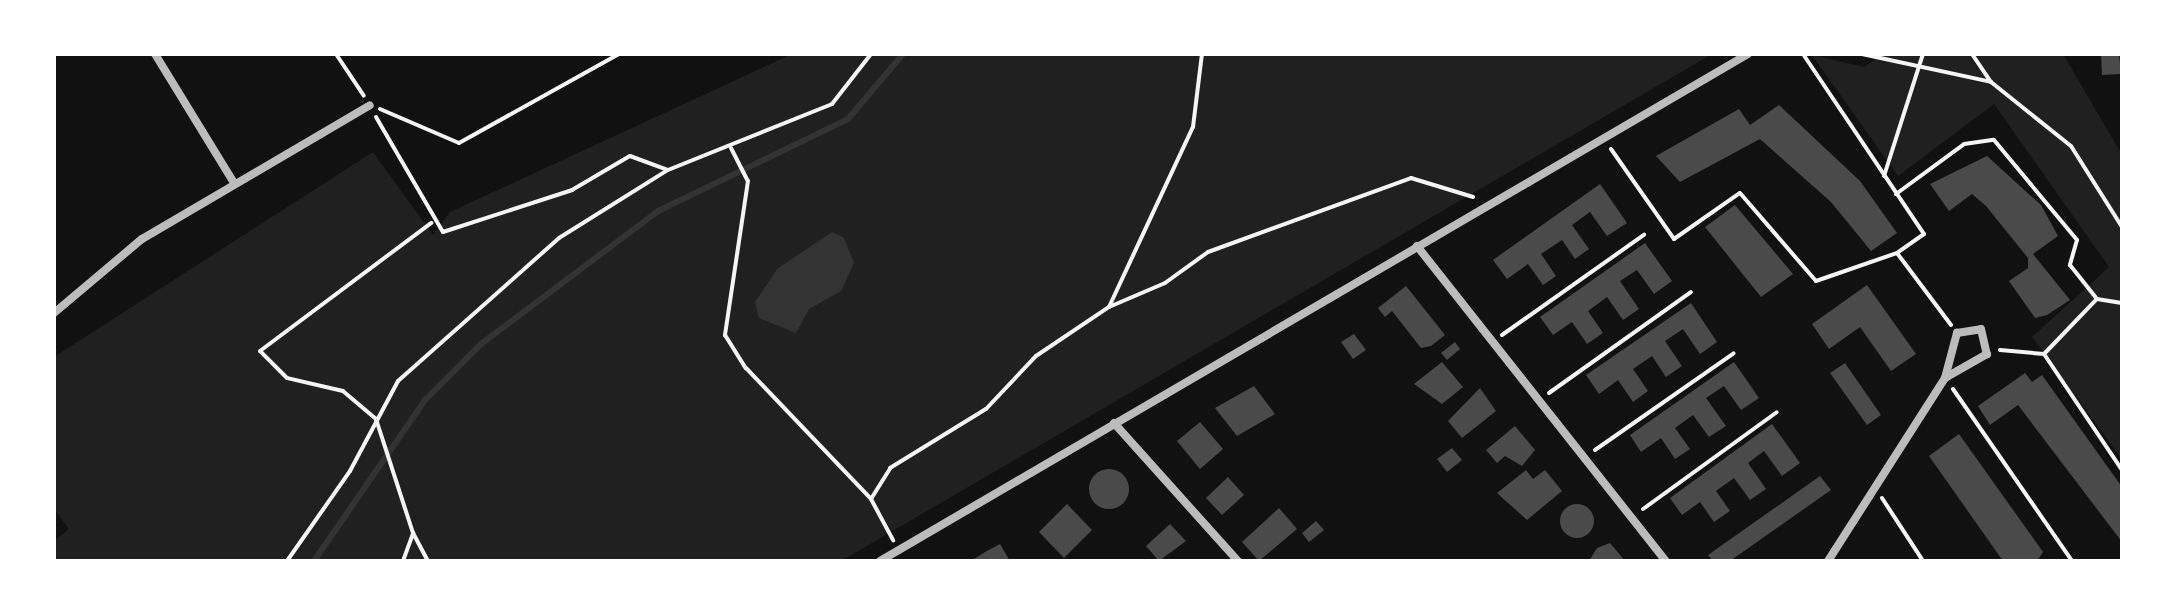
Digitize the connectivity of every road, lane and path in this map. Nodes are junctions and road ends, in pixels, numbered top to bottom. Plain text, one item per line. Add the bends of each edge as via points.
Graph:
1 (155, 54) edge
2 (336, 54) edge
3 (619, 54) edge
4 (871, 54) edge
5 (1202, 54) edge
6 (1748, 54) edge
7 (1803, 54) edge
8 (1862, 54) edge
9 (1923, 54) edge
10 (1972, 54) edge
11 (1918, 68) junction
12 (1991, 82) junction
13 (370, 105) junction
14 (1603, 137) junction
15 (731, 148) junction
16 (668, 170) junction
17 (1884, 176) junction
18 (234, 183) junction
19 (1896, 194) junction
20 (1491, 203) junction
21 (431, 223) junction
22 (2122, 227) edge
23 (1644, 235) dead end
24 (1417, 246) junction
25 (1897, 253) junction
26 (1691, 292) dead end
27 (2097, 299) junction
28 (2122, 303) edge
29 (1109, 307) junction
30 (54, 313) edge
31 (1957, 333) junction
32 (1490, 343) junction
33 (1989, 348) junction
34 (1734, 353) dead end
35 (2044, 354) junction
36 (1945, 378) junction
37 (1537, 401) junction
38 (1777, 412) dead end
39 (376, 419) junction
40 (1114, 423) junction
41 (1583, 458) junction
42 (2122, 470) edge
43 (1875, 486) junction
44 (871, 499) junction
45 (1631, 518) junction
46 (413, 533) junction
47 (899, 550) junction
48 (287, 561) edge
49 (403, 561) edge
50 (428, 561) edge
51 (880, 561) edge
52 (1238, 561) edge
53 (1666, 561) edge
54 (1828, 561) edge
55 (1923, 561) edge
56 (2072, 561) edge

1 - 18 street
2 - 13 path
3 - 13 path via 459,143
4 - 15 path via 832,104
5 - 29 path via 1193,127
6 - 14 street
7 - 17 path
8 - 11 path
9 - 11 path
10 - 12 path
11 - 12 path
11 - 17 path
12 - 22 path via 2071,146
13 - 18 street
13 - 21 path
14 - 20 street
14 - 25 path via 1674,239 1740,193 1816,281
15 - 16 path
15 - 44 path via 748,181 725,335 746,368
16 - 21 path via 630,156 572,190 443,232
16 - 39 path via 559,238 398,381
17 - 19 path
18 - 30 street via 142,239
19 - 25 path via 1924,234
19 - 27 path via 1964,144 1994,140 2077,240 2070,265
20 - 24 street
20 - 29 path via 1411,178 1208,252 1165,283
21 - 39 path via 260,351 287,378 343,391
23 - 32 path
24 - 32 street
24 - 40 street
25 - 31 path
26 - 37 path
27 - 28 path
27 - 35 path
29 - 44 path via 1036,356 986,409 890,468
31 - 33 street via 1981,329
31 - 36 street
32 - 37 street
33 - 35 path
33 - 36 street
34 - 41 path
35 - 42 path
36 - 43 street
36 - 56 path
37 - 41 street
38 - 45 path
39 - 46 path
39 - 48 path via 350,471
40 - 47 street
40 - 52 street
41 - 45 street
43 - 54 street
43 - 55 path
44 - 47 path
45 - 53 street
46 - 49 path
46 - 50 path
47 - 51 street

